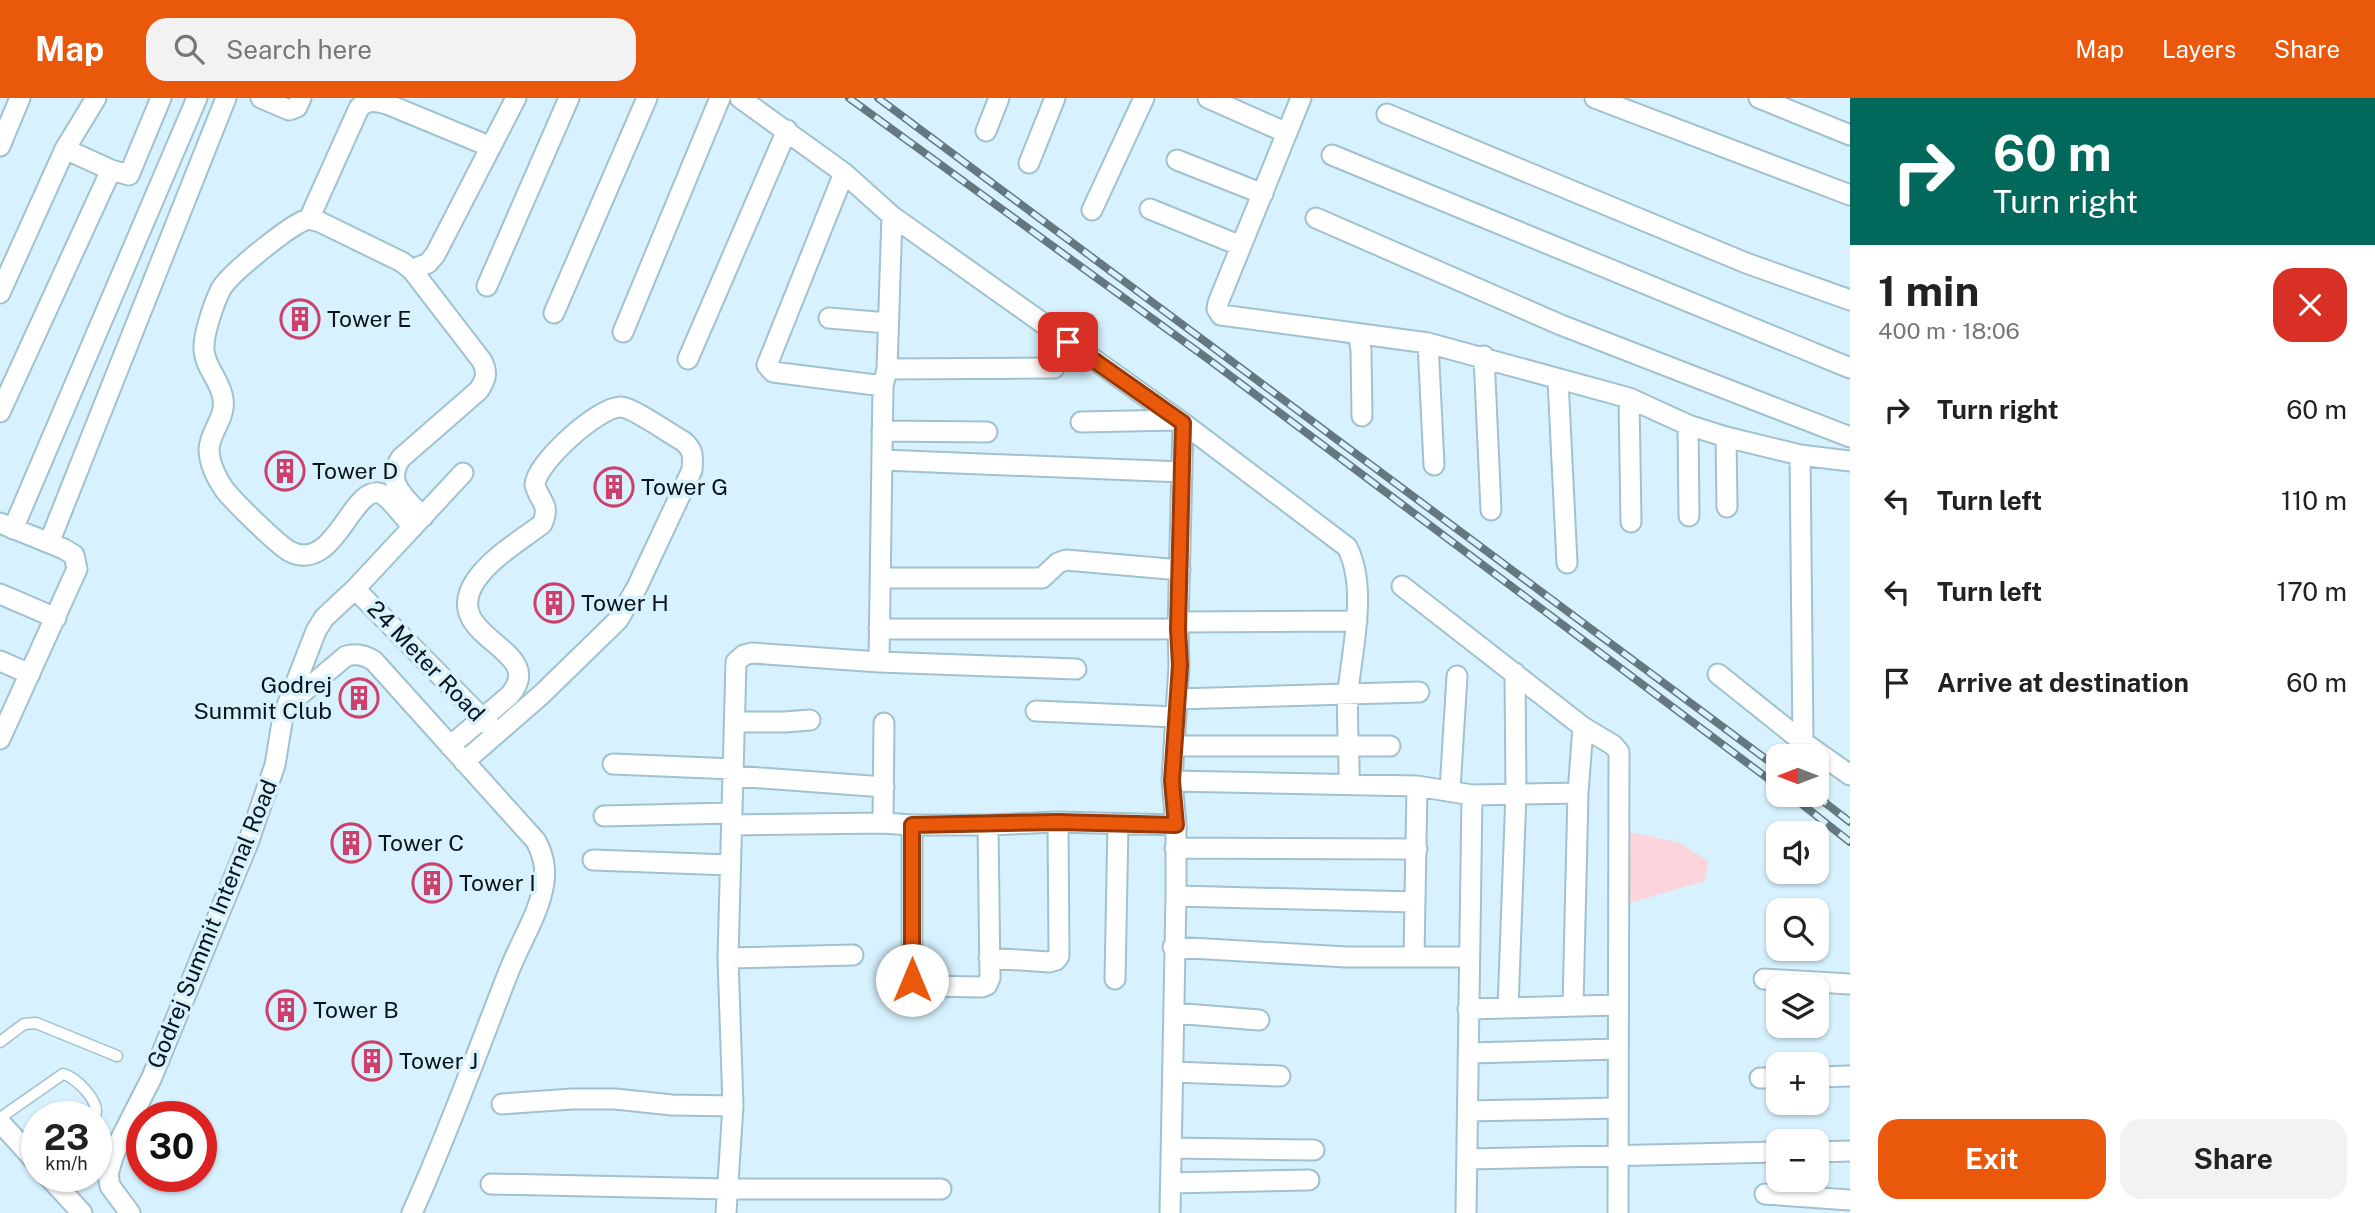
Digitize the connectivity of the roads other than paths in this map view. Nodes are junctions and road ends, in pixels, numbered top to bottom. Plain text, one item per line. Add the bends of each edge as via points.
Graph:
1 (20, 98) edge
2 (96, 98) edge
3 (161, 98) edge
4 (197, 98) edge
5 (226, 98) edge
6 (261, 98) edge
7 (301, 98) edge
8 (516, 98) edge
9 (569, 98) edge
10 (647, 98) edge
11 (720, 98) edge
12 (740, 98) edge
13 (999, 98) edge
14 (1055, 98) edge
15 (1144, 98) edge
16 (1208, 98) edge
17 (1301, 98) edge
18 (1595, 98) edge
19 (1759, 98) edge
20 (1387, 114) dead end
21 (787, 130) junction
22 (986, 131) dead end
23 (1287, 133) junction
24 (1850, 135) edge
25 (0, 146) edge
26 (491, 147) junction
27 (65, 149) junction
28 (1332, 155) dead end
29 (1177, 160) dead end
30 (1029, 163) dead end
31 (111, 170) junction
32 (844, 173) junction
33 (1263, 194) junction
34 (1850, 195) edge
35 (1150, 209) dead end
36 (1093, 210) dead end
37 (892, 216) junction
38 (1316, 218) dead end
39 (309, 219) junction
40 (1241, 246) junction
41 (412, 270) junction
42 (487, 286) dead end
43 (0, 293) edge
44 (1850, 300) edge
45 (554, 313) dead end
46 (829, 318) dead end
47 (888, 323) junction
48 (623, 332) dead end
49 (1358, 334) junction
50 (1429, 343) junction
51 (1484, 356) junction
52 (688, 359) dead end
53 (1054, 368) dead end
54 (1850, 368) edge
55 (885, 377) junction
56 (1558, 380) junction
57 (1629, 398) junction
58 (0, 412) edge
59 (1362, 415) dead end
60 (1180, 421) junction
61 (1081, 422) dead end
62 (1688, 425) junction
63 (882, 431) junction
64 (987, 432) dead end
65 (1726, 437) junction
66 (1850, 437) edge
67 (1800, 454) junction
68 (883, 460) junction
69 (1850, 461) edge
70 (1434, 465) dead end
71 (1182, 472) junction
72 (463, 473) dead end
73 (1727, 507) dead end
74 (1491, 510) dead end
75 (1689, 516) dead end
76 (418, 522) junction
77 (1631, 522) dead end
78 (6, 526) edge
79 (49, 544) junction
80 (1567, 563) dead end
81 (1180, 570) junction
82 (881, 578) junction
83 (1402, 586) dead end
84 (355, 589) junction
85 (0, 594) edge
86 (55, 618) junction
87 (1357, 621) junction
88 (1178, 626) junction
89 (879, 629) junction
90 (316, 631) joint
91 (0, 661) edge
92 (879, 662) junction
93 (1076, 669) dead end
94 (1515, 673) junction
95 (30, 674) junction
96 (1718, 674) dead end
97 (1457, 676) dead end
98 (1419, 692) dead end
99 (1348, 694) junction
100 (288, 705) junction
101 (1177, 708) junction
102 (1036, 710) dead end
103 (483, 718) junction
104 (810, 720) dead end
105 (736, 722) junction
106 (884, 723) dead end
107 (1583, 727) junction
108 (496, 734) junction
109 (1, 735) edge
110 (1803, 742) junction
111 (1350, 745) junction
112 (450, 746) junction
113 (1174, 746) junction
114 (1390, 746) dead end
115 (464, 762) junction
116 (613, 764) dead end
117 (734, 772) junction
118 (1850, 775) edge
119 (1172, 781) junction
120 (1349, 785) junction
121 (1417, 786) junction
122 (884, 787) junction
123 (1450, 790) junction
124 (1516, 793) junction
125 (1578, 793) junction
126 (1472, 795) junction
127 (604, 816) dead end
128 (732, 819) junction
129 (1058, 822) junction
130 (883, 823) junction
131 (1118, 824) junction
132 (912, 825) junction
133 (988, 825) junction
134 (1176, 825) junction
135 (1175, 849) junction
136 (1417, 849) junction
137 (593, 860) dead end
138 (730, 865) junction
139 (1176, 896) junction
140 (1415, 902) junction
141 (1174, 947) junction
142 (853, 955) dead end
143 (1414, 957) junction
144 (1468, 957) junction
145 (728, 958) junction
146 (989, 958) junction
147 (1115, 979) dead end
148 (1764, 979) dead end
149 (1850, 984) edge
150 (1618, 1005) junction
151 (1573, 1006) junction
152 (1508, 1008) junction
153 (1468, 1009) junction
154 (1174, 1013) junction
155 (1259, 1020) dead end
156 (0, 1042) edge
157 (1618, 1049) junction
158 (1470, 1053) junction
159 (117, 1056) dead end
160 (1174, 1072) junction
161 (1280, 1076) dead end
162 (1850, 1076) edge
163 (1829, 1077) edge
164 (26, 1101) edge
165 (94, 1101) edge
166 (502, 1104) dead end
167 (21, 1105) edge
168 (733, 1106) junction
169 (1618, 1108) junction
170 (1469, 1111) junction
171 (0, 1120) edge
172 (21, 1144) edge
173 (1172, 1148) junction
174 (1314, 1150) dead end
175 (1850, 1151) edge
176 (1766, 1152) edge
177 (1829, 1152) edge
178 (1618, 1157) junction
179 (1468, 1159) junction
180 (1310, 1180) dead end
181 (1171, 1182) junction
182 (491, 1184) dead end
183 (727, 1189) junction
184 (941, 1189) dead end
185 (63, 1192) edge
186 (1765, 1194) dead end
187 (1850, 1200) edge
188 (82, 1213) edge
189 (130, 1213) edge
190 (412, 1213) edge
191 (726, 1213) edge
192 (1170, 1213) edge
193 (1466, 1213) edge
194 (1618, 1213) edge

1 - 25 street
2 - 27 street
3 - 31 street via 132,172 123,176
4 - 78 street
5 - 79 street
6 - 7 street via 289,110 297,107
8 - 26 street
9 - 42 street
10 - 45 street
11 - 48 street
12 - 21 street
13 - 22 street
14 - 30 street
15 - 36 street
16 - 23 street
17 - 23 street
18 - 34 street
19 - 24 street
20 - 44 street via 1746,263
21 - 32 street
21 - 52 street
23 - 33 street
26 - 39 street via 387,104 365,103
26 - 41 street via 435,255
27 - 31 street
27 - 43 street
28 - 54 street
29 - 33 street
31 - 58 street
32 - 37 street
32 - 55 street via 769,368 773,372
33 - 40 street
35 - 40 street
37 - 47 street
37 - 60 street
38 - 66 street via 1562,325
39 - 41 street via 369,244
39 - 76 street via 296,224 221,288 205,333 207,365 224,400 209,446 211,460 223,489 280,544 298,554 316,553 328,545 364,498 375,493
40 - 49 street via 1218,303 1221,315
41 - 76 street via 487,370 479,390 395,467 397,487
46 - 47 street
47 - 55 street
49 - 50 street
49 - 59 street
50 - 51 street
50 - 70 street
51 - 56 street
51 - 74 street
53 - 55 street
55 - 63 street
56 - 57 street
56 - 80 street
57 - 62 street
57 - 77 street
60 - 61 street
60 - 71 street
60 - 87 street via 1347,547 1355,570
62 - 65 street
62 - 75 street
63 - 64 street
63 - 68 street
65 - 67 street
65 - 73 street
67 - 69 street
67 - 110 street
68 - 71 street
68 - 82 street
71 - 81 street
72 - 76 street, 24 Meter Road
76 - 84 street, 24 Meter Road
78 - 79 street
79 - 86 street via 74,555 76,562
81 - 82 street via 1066,560 1042,578
81 - 88 street
82 - 89 street
83 - 94 street
84 - 90 street, 24 Meter Road
84 - 103 street, 24 Meter Road
85 - 86 street
86 - 95 street
87 - 88 street
87 - 99 street
88 - 89 street
88 - 101 street
89 - 92 street
90 - 100 street, Godrej Summit Internal Road
91 - 95 street
92 - 93 street
92 - 105 street via 744,655 736,662
94 - 107 street
94 - 124 street
95 - 109 street
96 - 110 street
97 - 123 street
98 - 99 street
99 - 101 street
99 - 111 street
100 - 112 street via 346,656 360,654 374,661
100 - 189 street, Godrej Summit Internal Road via 275,765 248,843 152,1077 113,1157 110,1186
101 - 102 street
101 - 113 street
103 - 108 street, 24 Meter Road
103 - 108 street via 517,687 521,676 510,656 474,624 468,596 494,560 542,524 546,506 535,485 540,470 567,440 607,411 630,409 690,447 692,470 683,492 618,620
103 - 112 street
104 - 105 street
105 - 117 street
106 - 122 street
107 - 125 street
107 - 150 street via 1619,752
108 - 115 street
110 - 118 street
111 - 113 street
111 - 114 street
111 - 120 street
112 - 115 street
113 - 119 street
115 - 190 street via 536,841 545,865 544,885
116 - 117 street
117 - 122 street
117 - 128 street
119 - 120 street
119 - 134 street
120 - 121 street
121 - 123 street
121 - 136 street
122 - 130 street
123 - 126 street
124 - 125 street
124 - 126 street
124 - 152 street
125 - 151 street
126 - 144 street
127 - 128 street
128 - 130 street
128 - 138 street
129 - 131 street
129 - 133 street
129 - 146 street via 1059,956 1049,962
130 - 132 street
131 - 134 street
131 - 147 street
132 - 133 street
132 - 146 street via 914,985 982,987 990,978
133 - 146 street
134 - 135 street
135 - 136 street
135 - 139 street
136 - 140 street
137 - 138 street
138 - 145 street
139 - 140 street
139 - 141 street
140 - 143 street
141 - 143 street
141 - 154 street
142 - 145 street
143 - 144 street
144 - 153 street
145 - 168 street
148 - 149 street
150 - 151 street
150 - 157 street
151 - 152 street
152 - 153 street
153 - 158 street
154 - 155 street
154 - 160 street
156 - 159 lane via 24,1024 36,1023
157 - 158 street
157 - 169 street
158 - 170 street
160 - 161 street
160 - 173 street
162 - 163 street
164 - 165 lane via 63,1074
166 - 168 street via 615,1099
167 - 171 lane
168 - 183 street
169 - 170 street
169 - 178 street
170 - 179 street
171 - 172 street
173 - 174 street
173 - 181 street
175 - 177 street
176 - 178 street
178 - 179 street
178 - 194 street
179 - 193 street
180 - 181 street
181 - 192 street
182 - 183 street
183 - 184 street
183 - 191 street
185 - 188 street
186 - 187 street

